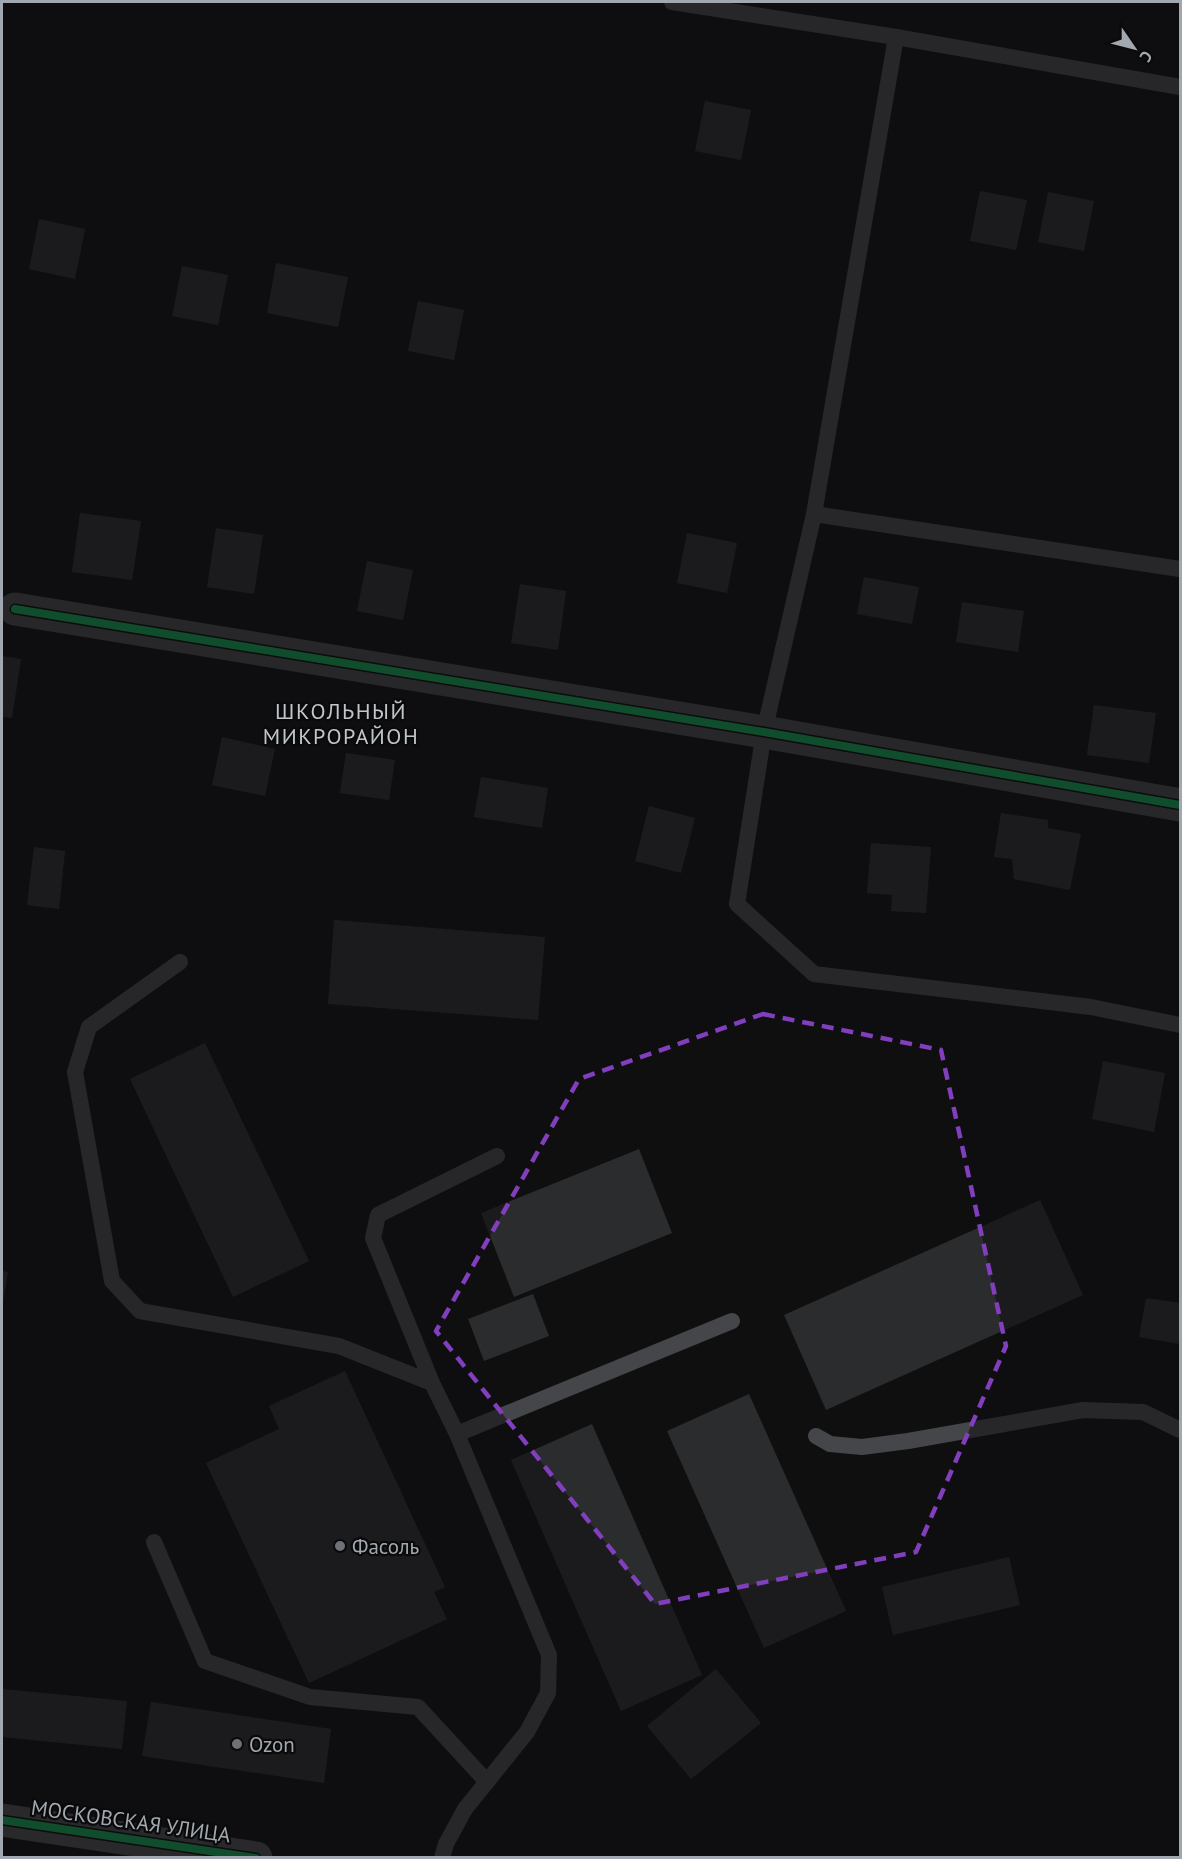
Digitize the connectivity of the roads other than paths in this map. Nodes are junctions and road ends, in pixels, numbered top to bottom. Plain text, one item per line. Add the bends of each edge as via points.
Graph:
1 (672, 2) edge
2 (896, 37) junction
3 (1180, 87) edge
4 (814, 514) junction
5 (1180, 569) edge
6 (15, 609) dead end
7 (764, 732) junction
8 (1180, 805) edge
9 (180, 962) dead end
10 (1180, 1025) edge
11 (497, 1156) dead end
12 (732, 1321) dead end
13 (432, 1383) junction
14 (1180, 1430) edge
15 (457, 1434) junction
16 (816, 1436) dead end
17 (154, 1542) dead end
18 (488, 1782) junction
19 (2, 1820) edge
20 (144, 1849) edge
21 (256, 1857) edge
22 (442, 1857) edge

1 - 2 lane
2 - 3 lane
2 - 4 lane
4 - 5 lane
4 - 7 lane
6 - 7 street
7 - 8 street
7 - 10 lane via 737,904 814,974 1091,1007
9 - 13 lane via 89,1026 75,1072 112,1281 140,1311 339,1346
11 - 13 lane via 378,1215 373,1238
12 - 15 lane
13 - 15 lane
14 - 16 lane via 1143,1412 1083,1410 862,1447 830,1444
15 - 18 lane via 549,1654 548,1693 527,1732
17 - 18 lane via 205,1661 310,1697 418,1707
18 - 22 lane via 465,1809
19 - 20 street, МОСКОВСКАЯ УЛИЦА
20 - 21 street, МОСКОВСКАЯ УЛИЦА

